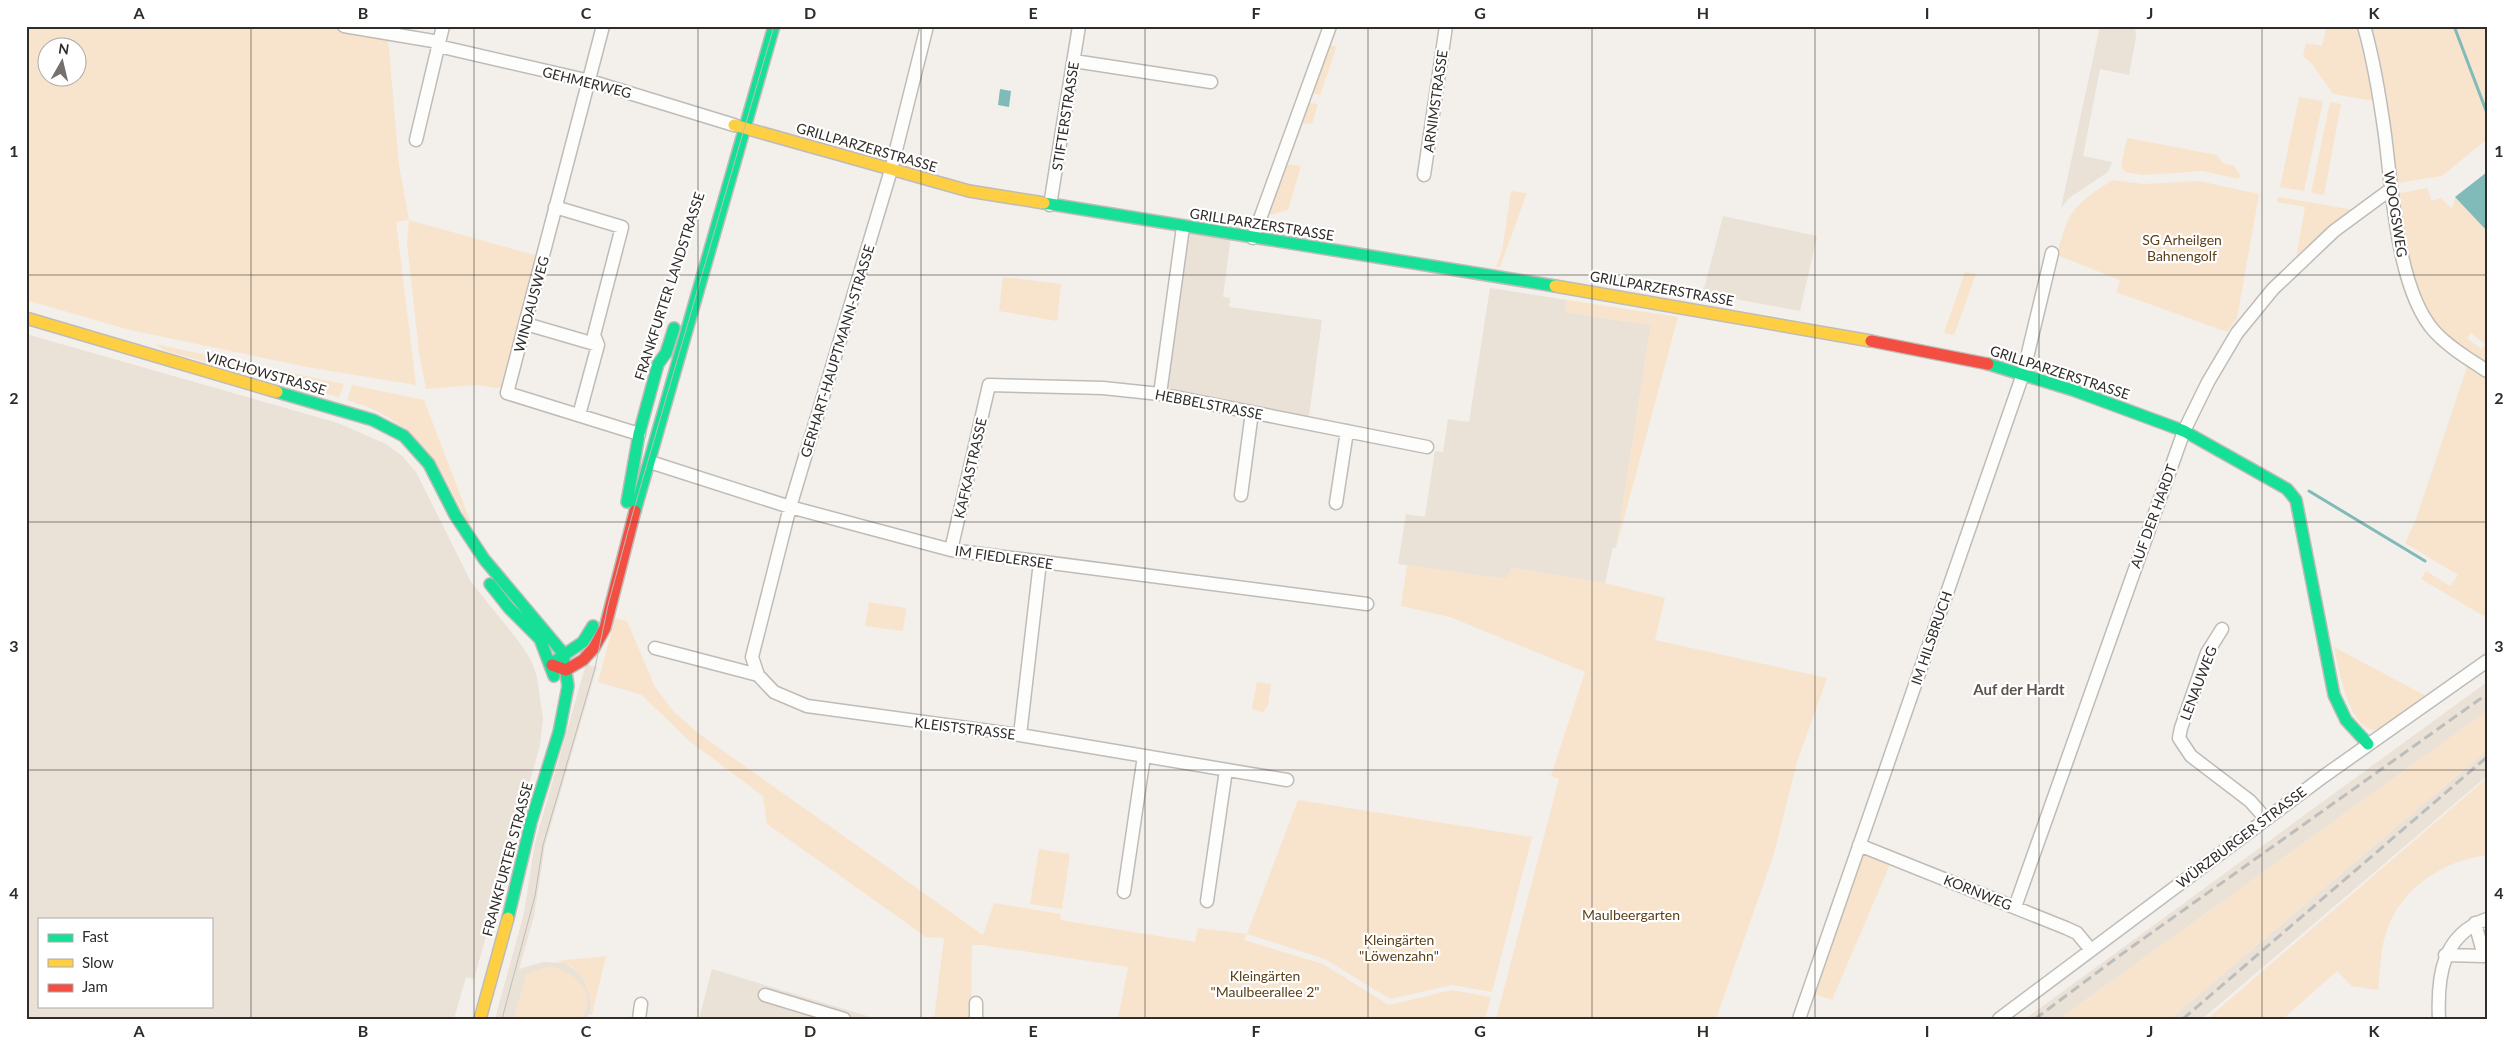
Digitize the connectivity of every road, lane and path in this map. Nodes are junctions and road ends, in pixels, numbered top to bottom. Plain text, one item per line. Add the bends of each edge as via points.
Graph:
1 (344, 26) edge
2 (443, 26) edge
3 (602, 26) edge
4 (763, 26) edge
5 (774, 26) edge
6 (926, 26) edge
7 (1079, 26) edge
8 (1330, 26) edge
9 (1446, 26) edge
10 (2364, 26) edge
11 (438, 44) junction
12 (1074, 61) junction
13 (590, 81) junction
14 (1211, 82) dead end
15 (739, 127) junction
16 (416, 140) dead end
17 (891, 170) junction
18 (1424, 175) dead end
19 (2392, 189) junction
20 (1050, 205) junction
21 (555, 207) junction
22 (707, 218) dead end
23 (1183, 227) junction
24 (1253, 238) junction
25 (2052, 253) dead end
26 (26, 318) edge
27 (676, 319) dead end
28 (526, 324) junction
29 (598, 345) junction
30 (2487, 371) edge
31 (2023, 374) junction
32 (989, 385) joint
33 (1160, 394) junction
34 (1252, 412) junction
35 (579, 415) junction
36 (1347, 431) junction
37 (2184, 431) junction
38 (639, 434) junction
39 (1427, 447) dead end
40 (635, 457) junction
41 (650, 462) junction
42 (1242, 496) dead end
43 (1336, 503) dead end
44 (790, 507) junction
45 (455, 515) junction
46 (612, 550) dead end
47 (951, 550) junction
48 (1040, 562) junction
49 (1367, 604) dead end
50 (595, 617) dead end
51 (2222, 629) dead end
52 (655, 648) dead end
53 (562, 653) junction
54 (2487, 661) edge
55 (552, 665) junction
56 (566, 670) junction
57 (758, 676) junction
58 (563, 707) junction
59 (1020, 735) junction
60 (2368, 744) junction
61 (1144, 756) junction
62 (1226, 770) junction
63 (1287, 780) dead end
64 (2266, 819) junction
65 (1859, 845) junction
66 (1124, 892) dead end
67 (1207, 901) dead end
68 (2015, 907) junction
69 (2481, 921) edge
70 (2091, 950) junction
71 (2445, 955) junction
72 (765, 995) dead end
73 (641, 1004) dead end
74 (976, 1004) dead end
75 (480, 1019) edge
76 (639, 1019) edge
77 (844, 1019) edge
78 (976, 1019) edge
79 (1798, 1019) edge
80 (1999, 1019) edge
81 (2439, 1019) edge

1 - 11 street, GEHMERWEG
2 - 11 street
3 - 13 street, WINDAUSWEG
4 - 15 street, FRANKFURTER LANDSTRASSE
5 - 15 street, FRANKFURTER LANDSTRASSE
6 - 17 street, GERHART-HAUPTMANN-STRASSE
7 - 12 street, STIFTERSTRASSE
8 - 24 street
9 - 18 street, ARNIMSTRASSE
10 - 19 street, WOOGSWEG via 2381,109
11 - 13 street, GEHMERWEG
11 - 16 street
12 - 14 street
12 - 20 street, STIFTERSTRASSE
13 - 15 street, GEHMERWEG
13 - 21 street, WINDAUSWEG
15 - 17 street, GRILLPARZERSTRASSE
15 - 22 street, FRANKFURTER LANDSTRASSE
15 - 41 street, FRANKFURTER LANDSTRASSE
17 - 20 street, GRILLPARZERSTRASSE via 969,191
17 - 44 street, GERHART-HAUPTMANN-STRASSE
19 - 30 street, WOOGSWEG via 2400,251 2424,316 2435,332 2453,348
19 - 37 street, AUF DER HARDT via 2334,231 2273,289 2237,333
20 - 23 street, GRILLPARZERSTRASSE
21 - 28 street, WINDAUSWEG
21 - 29 street via 622,227 594,335
23 - 24 street, GRILLPARZERSTRASSE
23 - 33 street
24 - 31 street, GRILLPARZERSTRASSE via 1676,305 1946,354
25 - 31 street, IM HILSBRUCH
26 - 45 street, VIRCHOWSTRASSE via 390,427 410,442 430,464
27 - 38 street, FRANKFURTER LANDSTRASSE via 666,353 658,364
28 - 29 street
28 - 35 street, WINDAUSWEG via 507,392
29 - 35 street
31 - 37 street, GRILLPARZERSTRASSE
31 - 65 street, IM HILSBRUCH
32 - 33 street, HEBBELSTRASSE via 1103,388
32 - 47 street, KAFKASTRASSE
33 - 34 street, HEBBELSTRASSE
34 - 36 street, HEBBELSTRASSE
34 - 42 street
35 - 38 street, WINDAUSWEG
36 - 39 street, HEBBELSTRASSE
36 - 43 street
37 - 60 street, GRILLPARZERSTRASSE via 2287,489 2296,500 2334,695 2346,720
37 - 68 street, AUF DER HARDT
38 - 40 street, FRANKFURTER LANDSTRASSE
40 - 41 street
40 - 46 street, FRANKFURTER LANDSTRASSE via 631,485
41 - 44 street, IM FIEDLERSEE
41 - 56 street, FRANKFURTER LANDSTRASSE via 605,628 594,648
44 - 47 street, IM FIEDLERSEE
44 - 57 street, GERHART-HAUPTMANN-STRASSE via 752,658
45 - 53 street, VIRCHOWSTRASSE via 484,559 544,627
45 - 55 street, VIRCHOWSTRASSE via 479,568 508,608 540,639
47 - 48 street, IM FIEDLERSEE
48 - 49 street, IM FIEDLERSEE
48 - 59 street
50 - 53 street via 588,639
51 - 64 street, LENAUWEG via 2207,653 2180,738 2191,756 2250,801
52 - 57 street, KLEISTSTRASSE
53 - 55 street
53 - 56 street, FRANKFURTER STRASSE
54 - 60 street, WÜRZBURGER STRASSE
55 - 56 street
55 - 58 street, FRANKFURTER STRASSE
56 - 58 street, FRANKFURTER STRASSE via 568,686
57 - 59 street, KLEISTSTRASSE via 774,692 807,706
58 - 75 street, FRANKFURTER STRASSE via 559,732 531,822
59 - 61 street, KLEISTSTRASSE
60 - 64 street, WÜRZBURGER STRASSE
61 - 62 street, KLEISTSTRASSE
61 - 66 street via 1121,868
62 - 63 street, KLEISTSTRASSE
62 - 67 street
64 - 70 street, WÜRZBURGER STRASSE
65 - 68 street, KORNWEG
65 - 79 street, IM HILSBRUCH
68 - 70 street, KORNWEG via 2077,933
69 - 71 street via 2458,936
69 - 71 street via 2484,956
70 - 80 street, WÜRZBURGER STRASSE
71 - 81 street
72 - 77 street
73 - 76 street
74 - 78 street

